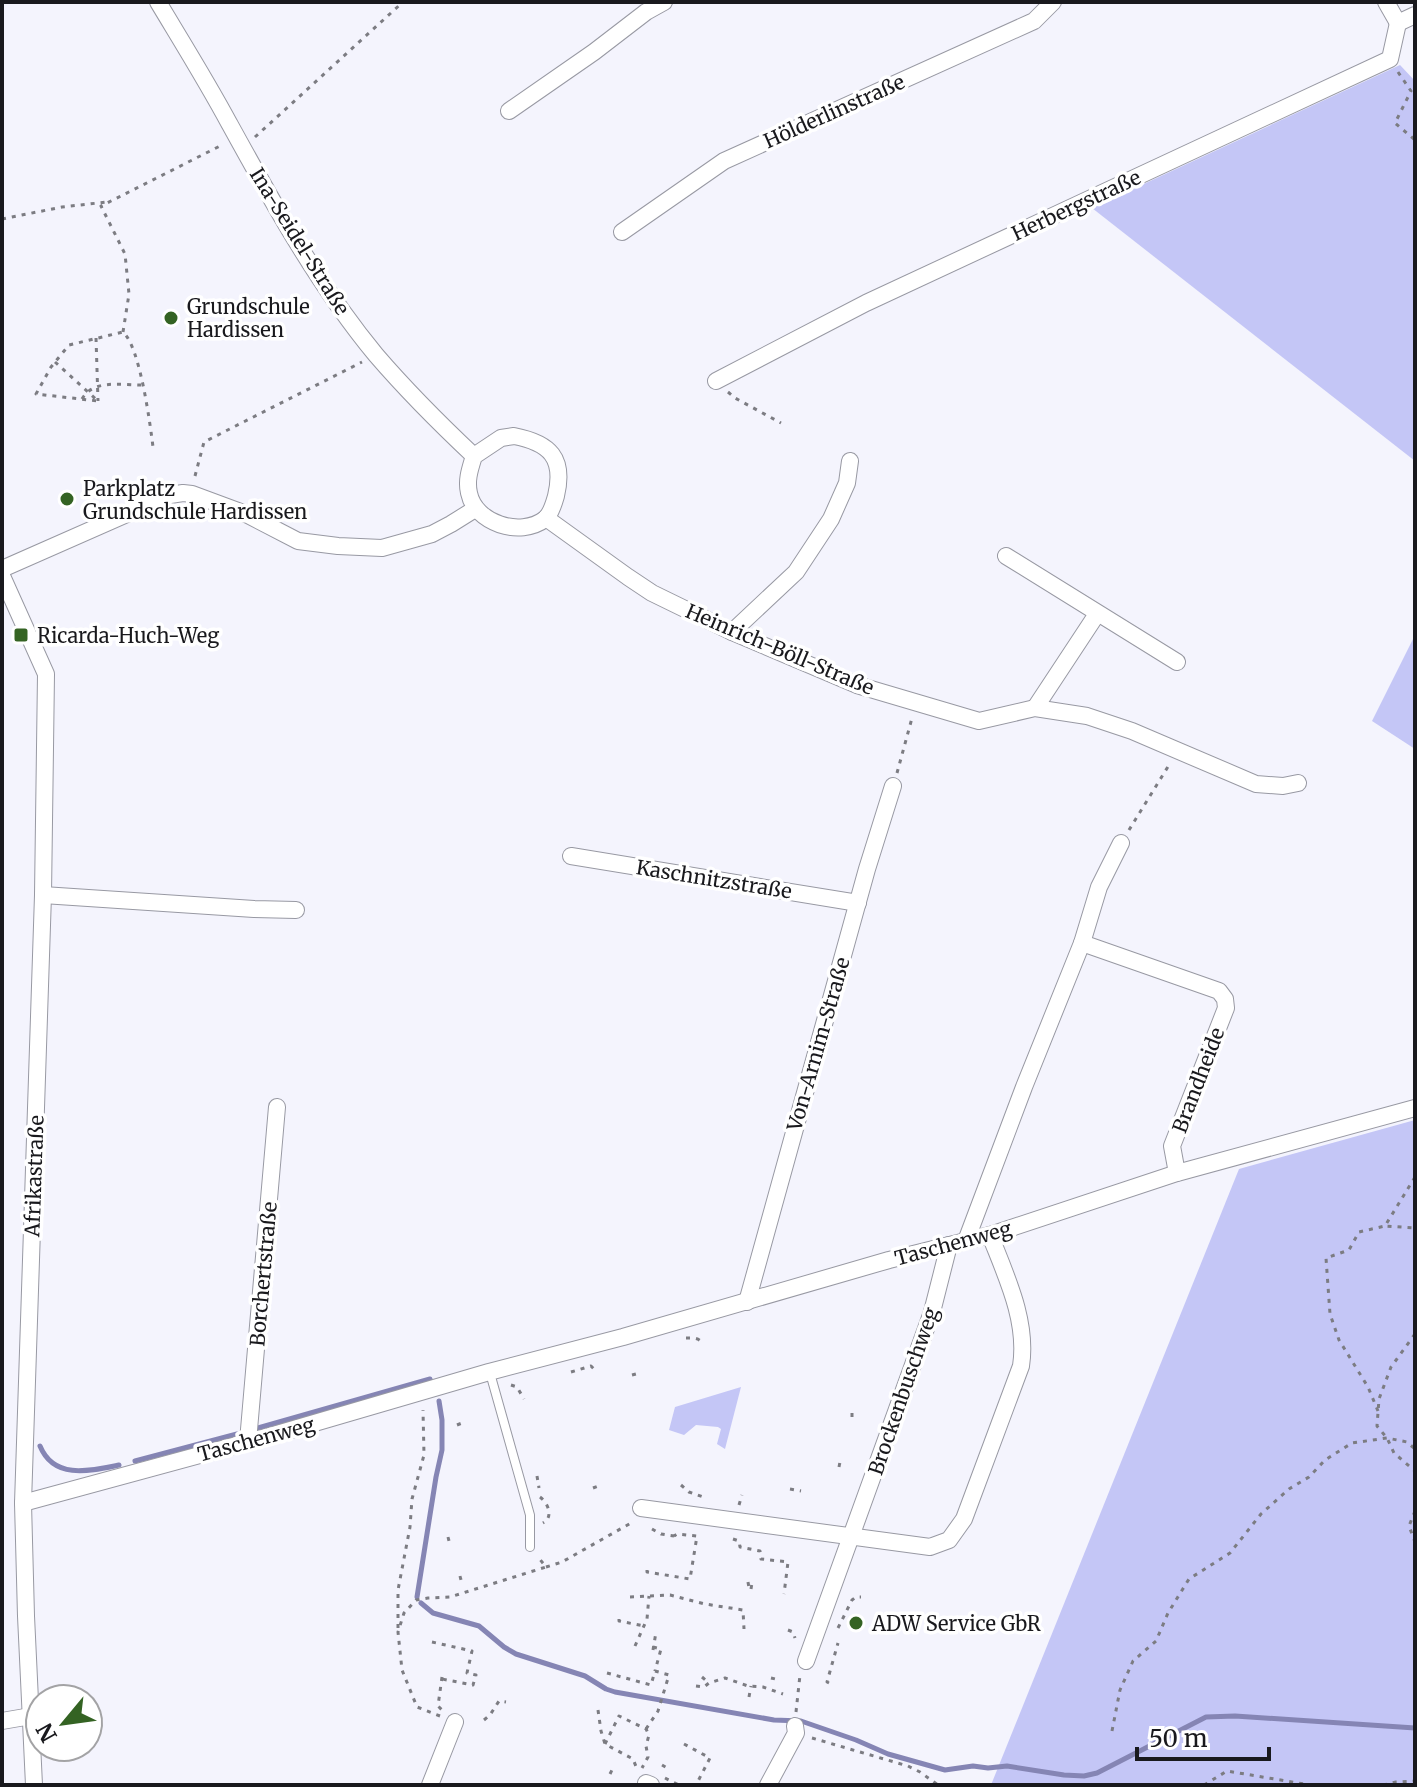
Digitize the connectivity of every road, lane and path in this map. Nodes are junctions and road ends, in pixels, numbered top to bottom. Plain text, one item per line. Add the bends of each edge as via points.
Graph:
1 (158, 2) edge
2 (403, 2) edge
3 (664, 2) edge
4 (1053, 2) edge
5 (1386, 2) edge
6 (1415, 15) edge
7 (1398, 23) junction
8 (1390, 59) junction
9 (1411, 91) junction
10 (1415, 96) edge
11 (509, 111) dead end
12 (1415, 140) edge
13 (239, 143) junction
14 (111, 201) junction
15 (2, 219) edge
16 (622, 232) dead end
17 (123, 332) junction
18 (96, 338) junction
19 (376, 354) junction
20 (55, 362) junction
21 (716, 381) joint
22 (98, 385) junction
23 (142, 385) junction
24 (86, 391) junction
25 (82, 399) junction
26 (98, 401) junction
27 (781, 423) dead end
28 (153, 447) dead end
29 (474, 456) junction
30 (850, 461) dead end
31 (192, 494) junction
32 (475, 509) junction
33 (546, 518) junction
34 (1006, 556) dead end
35 (2, 569) edge
36 (2, 576) edge
37 (1097, 614) junction
38 (732, 632) junction
39 (1177, 662) dead end
40 (916, 703) junction
41 (1035, 708) junction
42 (1177, 751) junction
43 (1298, 783) dead end
44 (893, 786) joint
45 (1121, 843) joint
46 (571, 856) dead end
47 (43, 895) junction
48 (858, 903) junction
49 (296, 910) dead end
50 (1082, 943) junction
51 (277, 1107) dead end
52 (1415, 1108) edge
53 (1177, 1173) junction
54 (1415, 1177) edge
55 (1385, 1226) junction
56 (1415, 1228) edge
57 (990, 1235) junction
58 (958, 1243) junction
59 (747, 1302) junction
60 (1415, 1334) edge
61 (686, 1338) dead end
62 (703, 1344) dead end
63 (594, 1369) dead end
64 (489, 1372) junction
65 (571, 1372) dead end
66 (507, 1383) dead end
67 (425, 1391) junction
68 (524, 1399) dead end
69 (1378, 1411) junction
70 (1387, 1438) junction
71 (248, 1441) junction
72 (1415, 1449) edge
73 (1415, 1471) edge
74 (537, 1476) dead end
75 (601, 1485) dead end
76 (681, 1485) dead end
77 (539, 1488) dead end
78 (593, 1488) dead end
79 (790, 1489) dead end
80 (801, 1491) dead end
81 (706, 1498) dead end
82 (23, 1503) junction
83 (641, 1508) joint
84 (1415, 1511) edge
85 (652, 1529) dead end
86 (853, 1536) junction
87 (729, 1538) dead end
88 (1415, 1542) edge
89 (530, 1547) joint
90 (546, 1567) junction
91 (647, 1570) dead end
92 (750, 1582) dead end
93 (750, 1588) dead end
94 (784, 1594) dead end
95 (649, 1595) junction
96 (630, 1597) dead end
97 (861, 1597) dead end
98 (619, 1619) dead end
99 (644, 1626) junction
100 (838, 1628) dead end
101 (744, 1629) dead end
102 (788, 1630) dead end
103 (398, 1632) junction
104 (656, 1632) dead end
105 (796, 1640) dead end
106 (432, 1642) dead end
107 (838, 1643) dead end
108 (635, 1646) dead end
109 (806, 1661) joint
110 (655, 1671) junction
111 (607, 1673) dead end
112 (702, 1677) dead end
113 (771, 1678) dead end
114 (780, 1680) dead end
115 (30, 1683) edge
116 (709, 1683) junction
117 (829, 1683) dead end
118 (696, 1686) dead end
119 (755, 1688) junction
120 (783, 1694) dead end
121 (749, 1697) dead end
122 (506, 1702) dead end
123 (598, 1710) dead end
124 (24, 1717) edge
125 (484, 1720) dead end
126 (2, 1721) edge
127 (455, 1722) junction
128 (796, 1724) junction
129 (646, 1729) junction
130 (1112, 1731) dead end
131 (605, 1744) junction
132 (684, 1744) dead end
133 (33, 1763) edge
134 (662, 1765) dead end
135 (613, 1768) dead end
136 (667, 1768) dead end
137 (610, 1774) dead end
138 (646, 1776) edge
139 (1415, 1781) edge
140 (1395, 1784) edge
141 (34, 1785) edge
142 (430, 1785) edge
143 (679, 1785) edge
144 (696, 1785) edge
145 (768, 1785) edge
146 (938, 1785) edge
147 (1204, 1785) edge
148 (1310, 1785) edge
149 (1383, 1785) edge

1 - 13 street, Ina-Seidel-Straße
2 - 13 path via 249,142
3 - 11 street
4 - 16 street, Hölderlinstraße via 1034,21 724,161
5 - 7 street
6 - 7 street
7 - 8 street
8 - 9 path
8 - 21 street, Herbergstraße via 866,303
9 - 10 path
9 - 12 path via 1395,123
13 - 14 path via 227,143
13 - 19 street, Ina-Seidel-Straße via 332,296
14 - 15 path
14 - 17 path via 101,206 125,254 129,294
17 - 18 path
17 - 23 path
18 - 20 path via 69,345
18 - 22 path
19 - 29 street, Ina-Seidel-Straße
19 - 31 path via 204,442
20 - 24 path
20 - 25 path via 36,394
21 - 27 path
22 - 23 path
22 - 24 path
22 - 26 path
23 - 28 path
24 - 25 path
24 - 26 path
25 - 26 path
29 - 32 street via 467,482
29 - 33 street via 501,438 514,436 547,447 558,464 559,484
30 - 38 street via 831,519 796,572
31 - 32 street via 298,541 338,546 382,548 432,534
31 - 35 street via 170,495
32 - 33 street via 490,522 510,527
33 - 38 street, Heinrich-Böll-Straße via 643,587
34 - 37 street
36 - 47 street, Afrikastraße via 46,674
37 - 39 street
37 - 41 street
38 - 40 street, Heinrich-Böll-Straße via 857,685
40 - 41 street, Heinrich-Böll-Straße via 979,721
40 - 44 path
41 - 42 street, Heinrich-Böll-Straße via 1087,716
42 - 43 street, Heinrich-Böll-Straße via 1256,784
42 - 45 path
44 - 48 street, Von-Arnim-Straße
45 - 50 street via 1099,887
46 - 48 street, Kaschnitzstraße
47 - 49 street
47 - 82 street, Afrikastraße
48 - 59 street, Von-Arnim-Straße
50 - 53 street, Brandheide via 1200,982 1225,999 1172,1146
50 - 58 street
51 - 71 street, Borchertstraße
52 - 53 street, Taschenweg
53 - 57 street, Taschenweg
54 - 55 path
55 - 56 path
55 - 69 path via 1359,1232 1349,1250 1326,1258 1330,1314
57 - 58 street, Taschenweg
57 - 86 street via 1013,1292 1023,1350 964,1519 949,1540 930,1547
58 - 59 street, Taschenweg
58 - 86 street, Brockenbuschweg
59 - 64 street, Taschenweg
60 - 69 path via 1391,1367
61 - 62 path
63 - 65 path
64 - 67 street, Taschenweg
64 - 89 lane via 530,1515
66 - 68 path
67 - 71 street, Taschenweg
67 - 103 path via 424,1455 398,1590
69 - 70 path via 1377,1426
70 - 72 path
70 - 73 path via 1394,1453
70 - 130 path via 1352,1443 1325,1460 1261,1514 1230,1553 1189,1579 1156,1641 1133,1661 1120,1690
71 - 82 street, Taschenweg
74 - 77 path
75 - 78 path
76 - 81 path
79 - 80 path
82 - 115 street, Afrikastraße
83 - 86 street
83 - 90 path via 634,1521
84 - 88 path via 1409,1526
85 - 91 path via 674,1537 697,1536 690,1579
86 - 109 street, Brockenbuschweg
87 - 94 path via 739,1541 740,1547 760,1551 761,1559 788,1562
89 - 90 path
90 - 103 path via 450,1597 416,1600 404,1613
92 - 93 path
95 - 96 path
95 - 99 path
95 - 101 path via 743,1610
97 - 100 path via 852,1600
98 - 99 path
99 - 108 path
102 - 105 path
103 - 127 path via 402,1670 417,1707
104 - 110 path via 653,1648 661,1649
106 - 127 path via 472,1651 467,1673 476,1675 473,1685 442,1678 438,1706
107 - 117 path
109 - 128 path
110 - 111 path via 651,1685
110 - 129 path via 669,1675
112 - 116 path
113 - 114 path
116 - 118 path
116 - 119 path via 725,1678
119 - 120 path
119 - 121 path
122 - 125 path via 499,1701
123 - 131 path
124 - 126 street
127 - 142 street
128 - 145 street
128 - 146 path via 908,1766
129 - 131 path via 619,1716
129 - 138 path
131 - 138 path via 633,1759
132 - 144 path via 710,1758
133 - 141 street, Afrikastraße
134 - 136 path
135 - 137 path
138 - 143 path
139 - 140 path
140 - 149 path
147 - 148 path via 1227,1771

